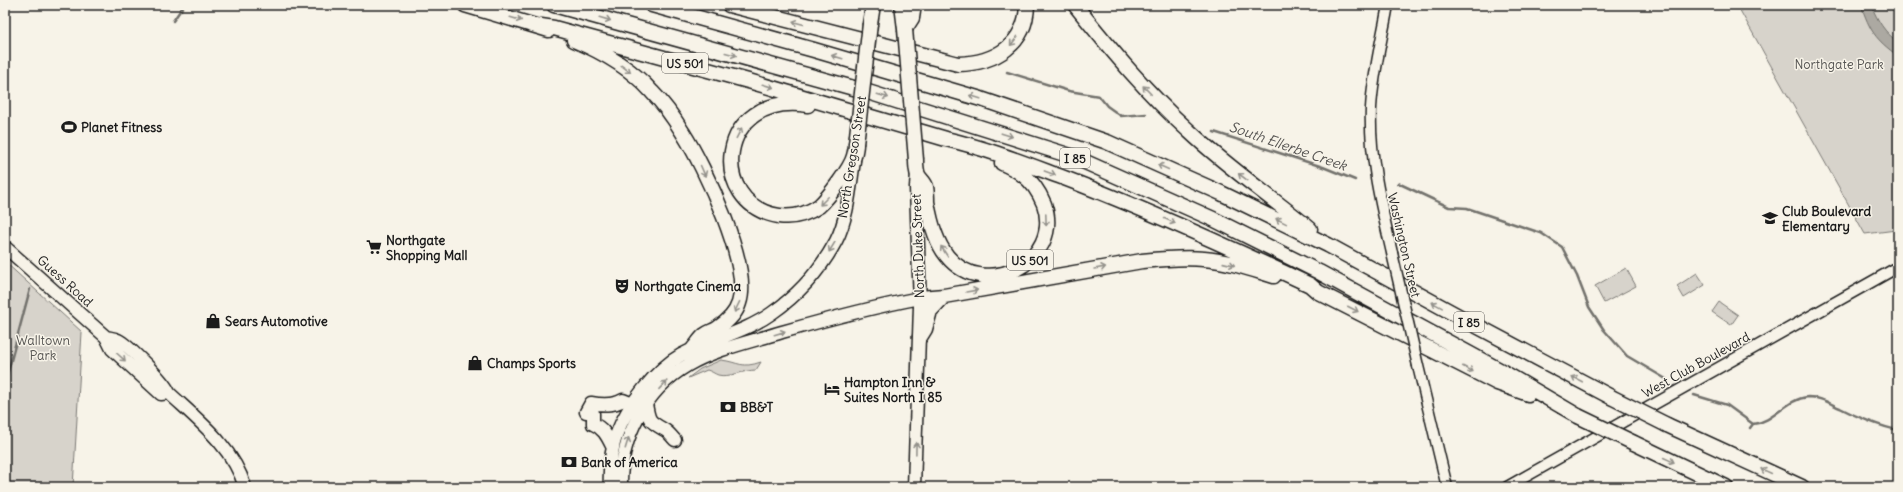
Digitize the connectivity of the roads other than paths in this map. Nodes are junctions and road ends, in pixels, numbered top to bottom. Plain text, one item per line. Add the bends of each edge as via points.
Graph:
1 (465, 5) edge
2 (554, 5) edge
3 (652, 5) edge
4 (729, 5) edge
5 (873, 5) edge
6 (902, 5) edge
7 (914, 5) edge
8 (1027, 5) edge
9 (1076, 5) edge
10 (1388, 5) edge
11 (541, 26) junction
12 (905, 29) junction
13 (827, 105) junction
14 (946, 139) junction
15 (855, 151) junction
16 (917, 167) junction
17 (1328, 245) junction
18 (5, 247) edge
19 (1898, 267) edge
20 (1318, 292) junction
21 (944, 296) junction
22 (920, 298) junction
23 (920, 337) junction
24 (693, 349) junction
25 (633, 404) junction
26 (646, 404) junction
27 (1557, 405) junction
28 (675, 440) dead end
29 (613, 448) junction
30 (245, 487) edge
31 (610, 487) edge
32 (621, 487) edge
33 (914, 487) edge
34 (1447, 487) edge
35 (1507, 487) edge
36 (1726, 487) edge
37 (1802, 487) edge

1 -> 11 highway, US 501
2 -> 27 highway, I 85 via 868,92 1074,157 1213,219 1312,268 1503,372
17 -> 3 highway, I 85 via 1221,193 1100,140 974,97
8 -> 4 highway via 1022,30 1005,50 986,60 958,64
5 - 15 highway, North Gregson Street, bridge
6 - 12 highway, North Duke Street / US 501
7 - 12 highway via 912,18
17 -> 9 highway via 1189,132 1114,53
10 - 34 street, Washington Street, bridge via 1374,81 1371,129 1375,174
11 -> 13 highway, US 501 via 752,82
11 -> 24 highway via 611,58 641,80 675,119 701,166 735,247 742,273 742,293 732,316 705,335
12 - 16 highway, North Duke Street / US 501, bridge
13 - 14 highway, US 501
15 -> 13 highway via 824,202 805,213 786,217 767,212 752,204 740,190 731,169 731,157 735,140 744,124 759,111 773,105
14 -> 16 highway, US 501 via 1014,169 1038,191 1045,207 1046,230 1040,246 1032,257 1017,270 994,276 973,274 957,265 939,244 929,214 926,186
14 -> 20 highway via 997,153 1142,208 1296,278
15 -> 24 main road, North Gregson Street via 845,210 837,239 816,271 794,295 772,313 741,331
16 - 22 main road, North Duke Street
37 -> 17 highway, I 85, bridge via 1611,397
18 - 30 main road, Guess Road via 106,337 119,340 159,377 169,393 226,450 239,469
19 - 35 street, West Club Boulevard
21 -> 20 highway via 1142,261 1180,259 1204,259 1251,269
20 -> 27 highway via 1497,383
21 - 22 highway
21 - 23 highway via 930,311 925,330
22 - 23 main road, North Duke Street
26 -> 22 main road via 678,372 716,352 843,314
33 -> 23 main road, North Duke Street
24 - 25 main road, North Gregson Street via 670,362 648,383
25 - 29 main road, North Gregson Street via 621,423
25 - 29 main road via 623,400 609,405 591,403 593,424 605,433
26 - 28 main road via 648,418 652,424 665,429
32 -> 26 main road via 628,439
27 -> 36 highway, I 85, bridge
29 - 31 main road, North Gregson Street

